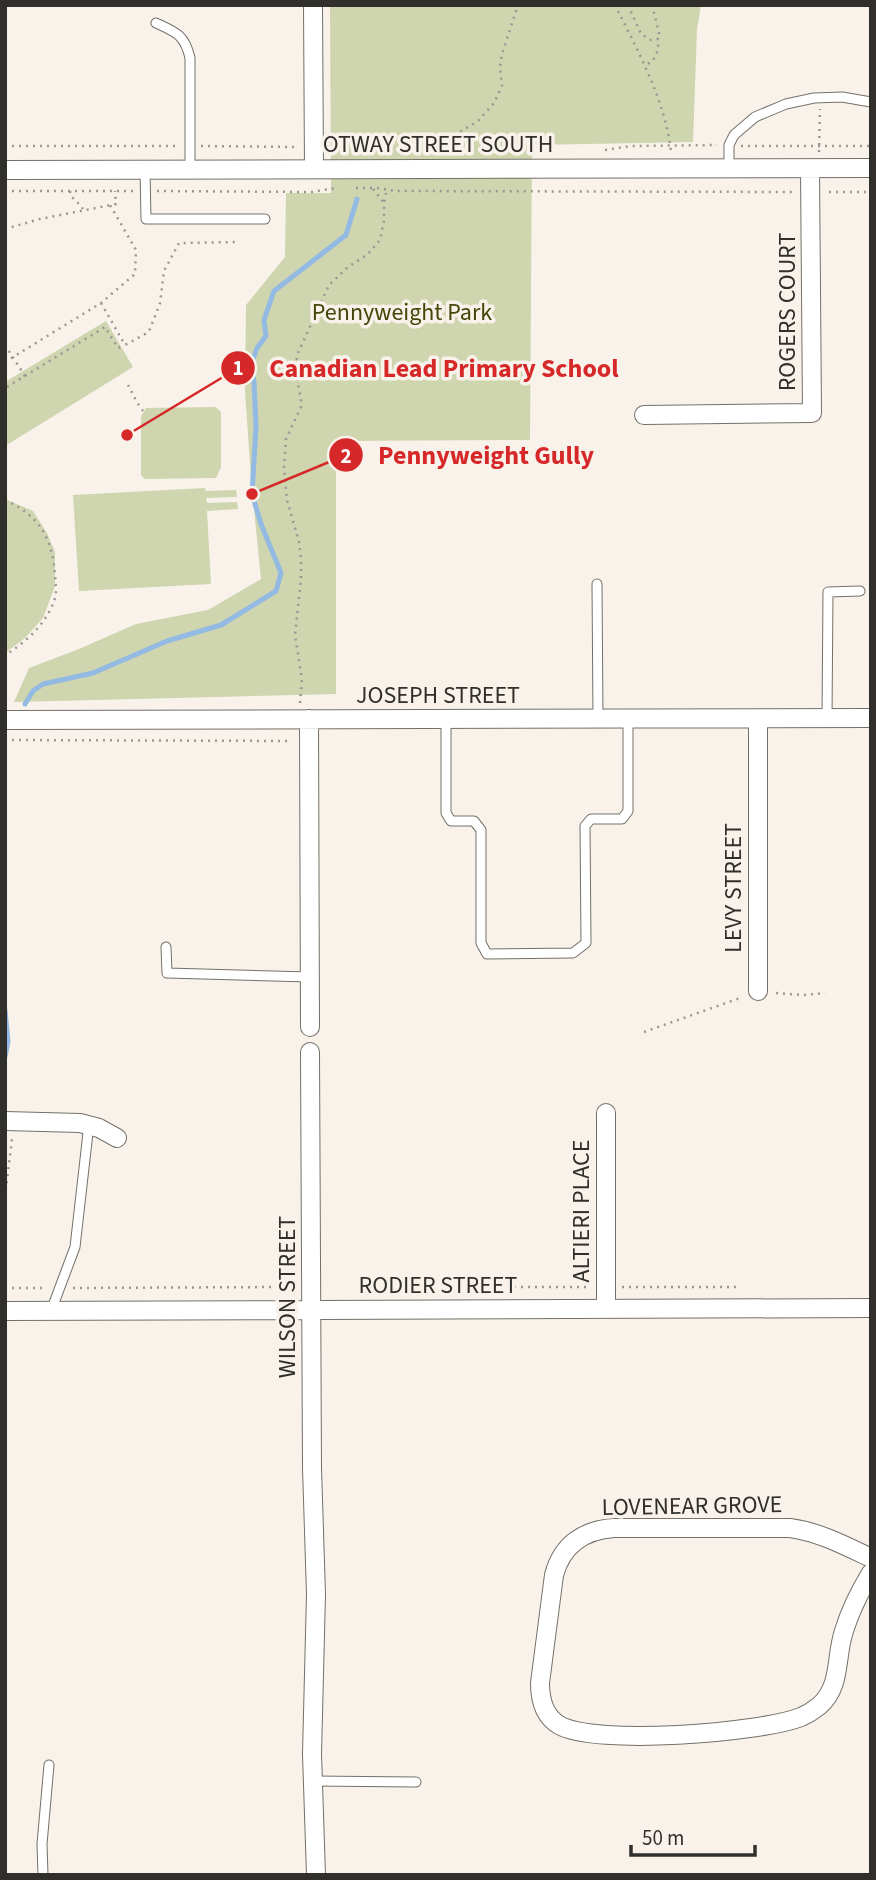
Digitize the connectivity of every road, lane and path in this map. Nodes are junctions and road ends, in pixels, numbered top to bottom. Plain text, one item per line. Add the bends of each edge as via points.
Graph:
1 (313, 5) edge
2 (518, 5) edge
3 (615, 5) edge
4 (628, 5) edge
5 (652, 5) edge
6 (156, 23) dead end
7 (657, 39) junction
8 (645, 65) junction
9 (871, 102) edge
10 (820, 109) dead end
11 (670, 145) junction
12 (729, 145) junction
13 (5, 146) edge
14 (190, 146) junction
15 (314, 146) junction
16 (819, 146) junction
17 (871, 146) edge
18 (433, 151) junction
19 (447, 151) dead end
20 (603, 151) dead end
21 (729, 168) junction
22 (871, 168) edge
23 (190, 169) junction
24 (314, 169) junction
25 (411, 169) junction
26 (815, 169) junction
27 (5, 170) edge
28 (145, 170) junction
29 (342, 187) dead end
30 (352, 188) dead end
31 (372, 188) junction
32 (386, 190) junction
33 (70, 191) dead end
34 (115, 191) dead end
35 (811, 191) junction
36 (311, 192) dead end
37 (871, 192) edge
38 (384, 203) junction
39 (110, 205) junction
40 (83, 211) junction
41 (40, 219) junction
42 (265, 219) dead end
43 (44, 225) dead end
44 (5, 229) edge
45 (234, 242) dead end
46 (101, 303) junction
47 (5, 345) edge
48 (125, 345) junction
49 (13, 357) junction
50 (5, 362) edge
51 (25, 376) junction
52 (128, 385) dead end
53 (5, 388) edge
54 (144, 412) dead end
55 (644, 415) dead end
56 (5, 500) edge
57 (597, 584) dead end
58 (860, 591) dead end
59 (5, 655) edge
60 (827, 718) junction
61 (871, 718) edge
62 (446, 719) junction
63 (598, 719) junction
64 (628, 719) junction
65 (758, 719) junction
66 (5, 720) edge
67 (303, 720) junction
68 (5, 740) edge
69 (309, 741) junction
70 (166, 947) dead end
71 (310, 977) junction
72 (825, 993) dead end
73 (750, 994) junction
74 (644, 1032) dead end
75 (606, 1113) dead end
76 (5, 1121) edge
77 (89, 1124) junction
78 (117, 1138) dead end
79 (5, 1139) edge
80 (5, 1197) edge
81 (311, 1274) junction
82 (472, 1287) dead end
83 (738, 1287) dead end
84 (5, 1288) edge
85 (60, 1288) junction
86 (606, 1289) junction
87 (606, 1308) junction
88 (871, 1308) edge
89 (5, 1311) edge
90 (51, 1311) junction
91 (312, 1311) junction
92 (871, 1558) edge
93 (871, 1573) edge
94 (49, 1765) dead end
95 (312, 1780) junction
96 (416, 1782) dead end
97 (43, 1875) edge
98 (316, 1875) edge

1 - 15 street
2 - 18 path via 502,54 502,86 494,103 478,121
3 - 8 path
4 - 7 path via 641,33
5 - 7 path
6 - 14 lane via 182,36 188,47
7 - 8 path via 657,55
8 - 11 path
9 - 12 lane via 842,97 786,104 755,117
10 - 16 path
11 - 12 path
11 - 20 path
12 - 16 path
12 - 21 lane
13 - 14 path
14 - 15 path
14 - 23 lane
15 - 24 street
16 - 17 path
16 - 26 path
18 - 19 path
18 - 25 path
21 - 25 street, OTWAY STREET SOUTH
21 - 26 street, OTWAY STREET SOUTH
22 - 26 street, OTWAY STREET SOUTH
23 - 24 street, OTWAY STREET SOUTH
23 - 28 street, OTWAY STREET SOUTH
24 - 25 street, OTWAY STREET SOUTH
25 - 32 path
26 - 35 street, ROGERS COURT
27 - 28 street, OTWAY STREET SOUTH
28 - 42 lane via 146,219
29 - 36 path
30 - 31 path
31 - 32 path
31 - 38 path
32 - 35 path
32 - 38 path
33 - 40 path
34 - 39 path via 116,204
35 - 37 path
35 - 55 street, ROGERS COURT via 812,413
38 - 67 path via 380,240 329,285 297,355 301,407 286,439 284,469 301,559 295,625
39 - 40 path
39 - 46 path via 136,250 135,274
40 - 41 path
41 - 43 path
41 - 44 path
45 - 48 path via 179,243 164,271 154,322 147,333
46 - 48 path
46 - 49 path
47 - 49 path
48 - 51 path via 118,348 105,327
49 - 50 path
49 - 51 path
51 - 53 path
52 - 54 path
56 - 59 path via 25,510 42,528 52,555 56,596 24,643
57 - 63 lane
58 - 60 lane via 828,592
60 - 61 street, JOSEPH STREET
60 - 65 street, JOSEPH STREET
62 - 63 street, JOSEPH STREET
62 - 64 lane via 446,813 451,821 474,821 481,830 481,943 487,954 573,953 586,943 585,826 591,819 622,819 628,811
62 - 67 street, JOSEPH STREET
63 - 64 street, JOSEPH STREET
64 - 65 street, JOSEPH STREET
65 - 73 street, LEVY STREET
66 - 67 street, JOSEPH STREET
67 - 69 street, WILSON STREET
68 - 69 path
69 - 71 street, WILSON STREET
70 - 71 lane via 167,972
71 - 81 street, WILSON STREET
72 - 73 path
73 - 74 path
75 - 86 street, ALTIERI PLACE
76 - 77 street
77 - 78 street
77 - 85 lane via 75,1247
79 - 80 path via 12,1139
81 - 85 path via 290,1274 282,1287
81 - 91 street, WILSON STREET
82 - 86 path
83 - 86 path
84 - 85 path
85 - 90 lane
86 - 87 street, ALTIERI PLACE
87 - 88 street, RODIER STREET
87 - 91 street, RODIER STREET
89 - 90 street, RODIER STREET
90 - 91 street, RODIER STREET
91 - 95 street, WILSON STREET via 316,1594
92 - 93 street, LOVENEAR GROVE via 824,1536 790,1528 614,1528 585,1534 566,1549 554,1575 540,1683 547,1714 578,1732 609,1735 706,1732 801,1717 818,1707 831,1691 845,1628
94 - 97 lane
95 - 96 lane
95 - 98 street, WILSON STREET

